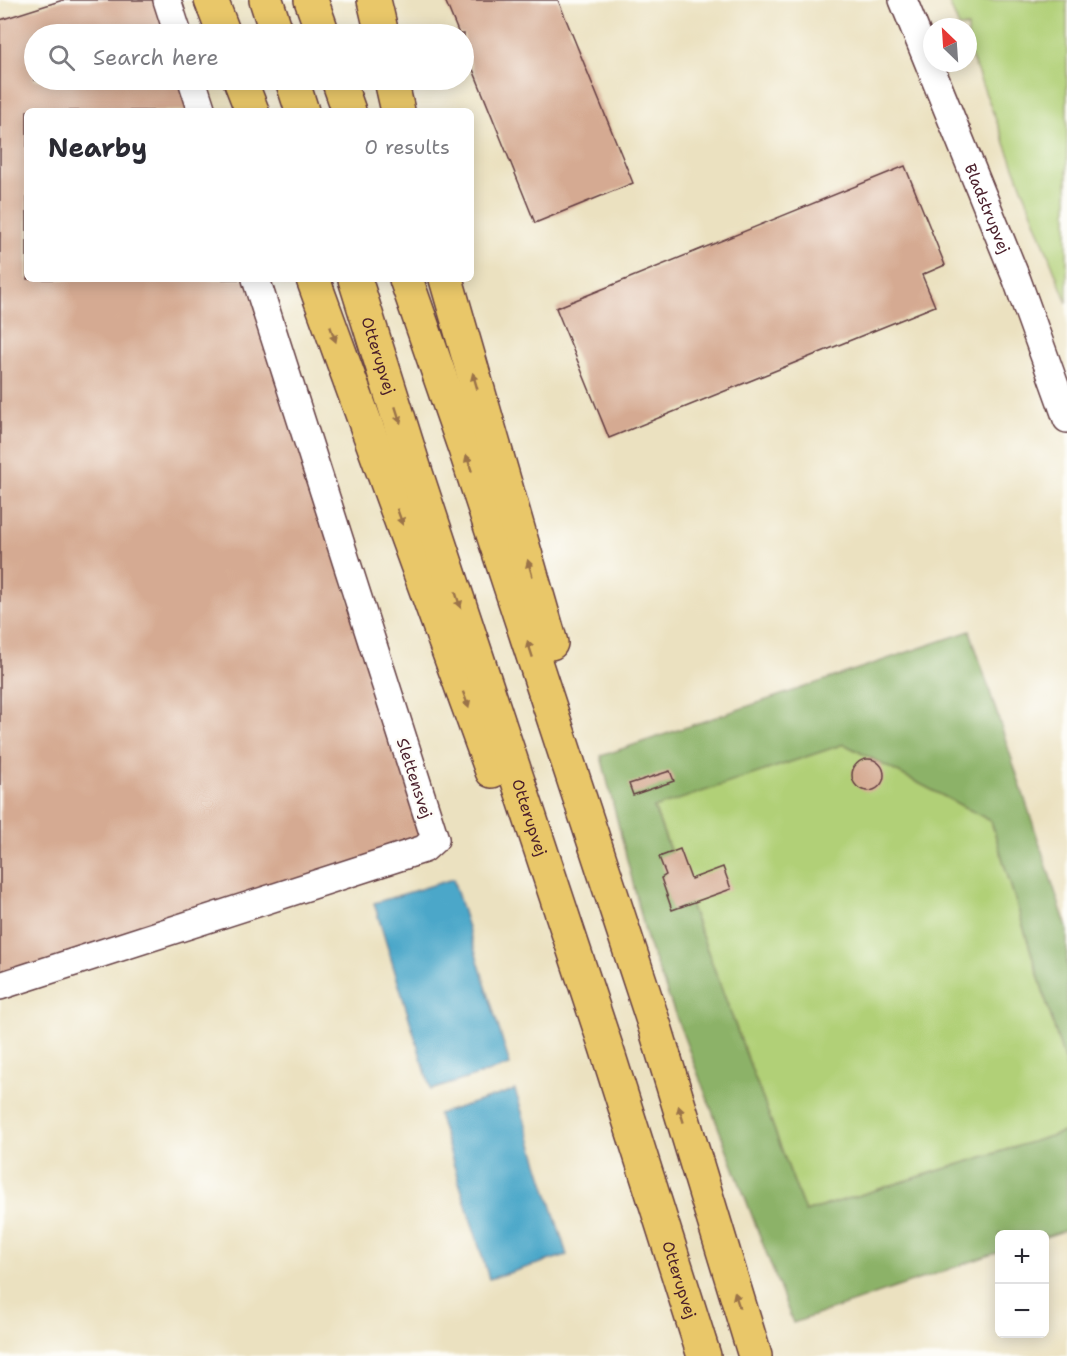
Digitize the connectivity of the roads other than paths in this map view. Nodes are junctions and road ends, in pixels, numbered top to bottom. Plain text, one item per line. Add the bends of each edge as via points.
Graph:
1 (168, 0) edge
2 (211, 0) edge
3 (266, 0) edge
4 (311, 0) edge
5 (374, 0) edge
6 (903, 0) edge
7 (175, 24) edge
8 (220, 24) edge
9 (274, 24) edge
10 (319, 24) edge
11 (380, 24) edge
12 (195, 90) edge
13 (244, 90) edge
14 (295, 90) edge
15 (342, 90) edge
16 (393, 90) edge
17 (201, 108) edge
18 (251, 108) edge
19 (301, 108) edge
20 (348, 108) edge
21 (397, 108) edge
22 (257, 282) edge
23 (314, 282) edge
24 (356, 282) edge
25 (407, 282) edge
26 (447, 282) edge
27 (1067, 418) edge
28 (0, 986) edge
29 (656, 1030) junction
30 (684, 1294) junction
31 (704, 1356) edge
32 (755, 1356) edge

1 - 7 lane
2 - 8 main road
3 - 9 main road
4 - 10 main road
5 - 11 main road
6 - 27 lane, Bladstrupvej via 1017,280
12 - 17 lane
13 - 18 main road
14 - 19 main road
15 - 20 main road
16 - 21 main road
22 - 28 lane, Slettensvej via 435,839 424,849
23 -> 30 main road
24 -> 30 main road, Otterupvej
29 -> 25 main road
29 -> 26 main road via 590,775
32 -> 29 main road
30 - 31 main road, Otterupvej

